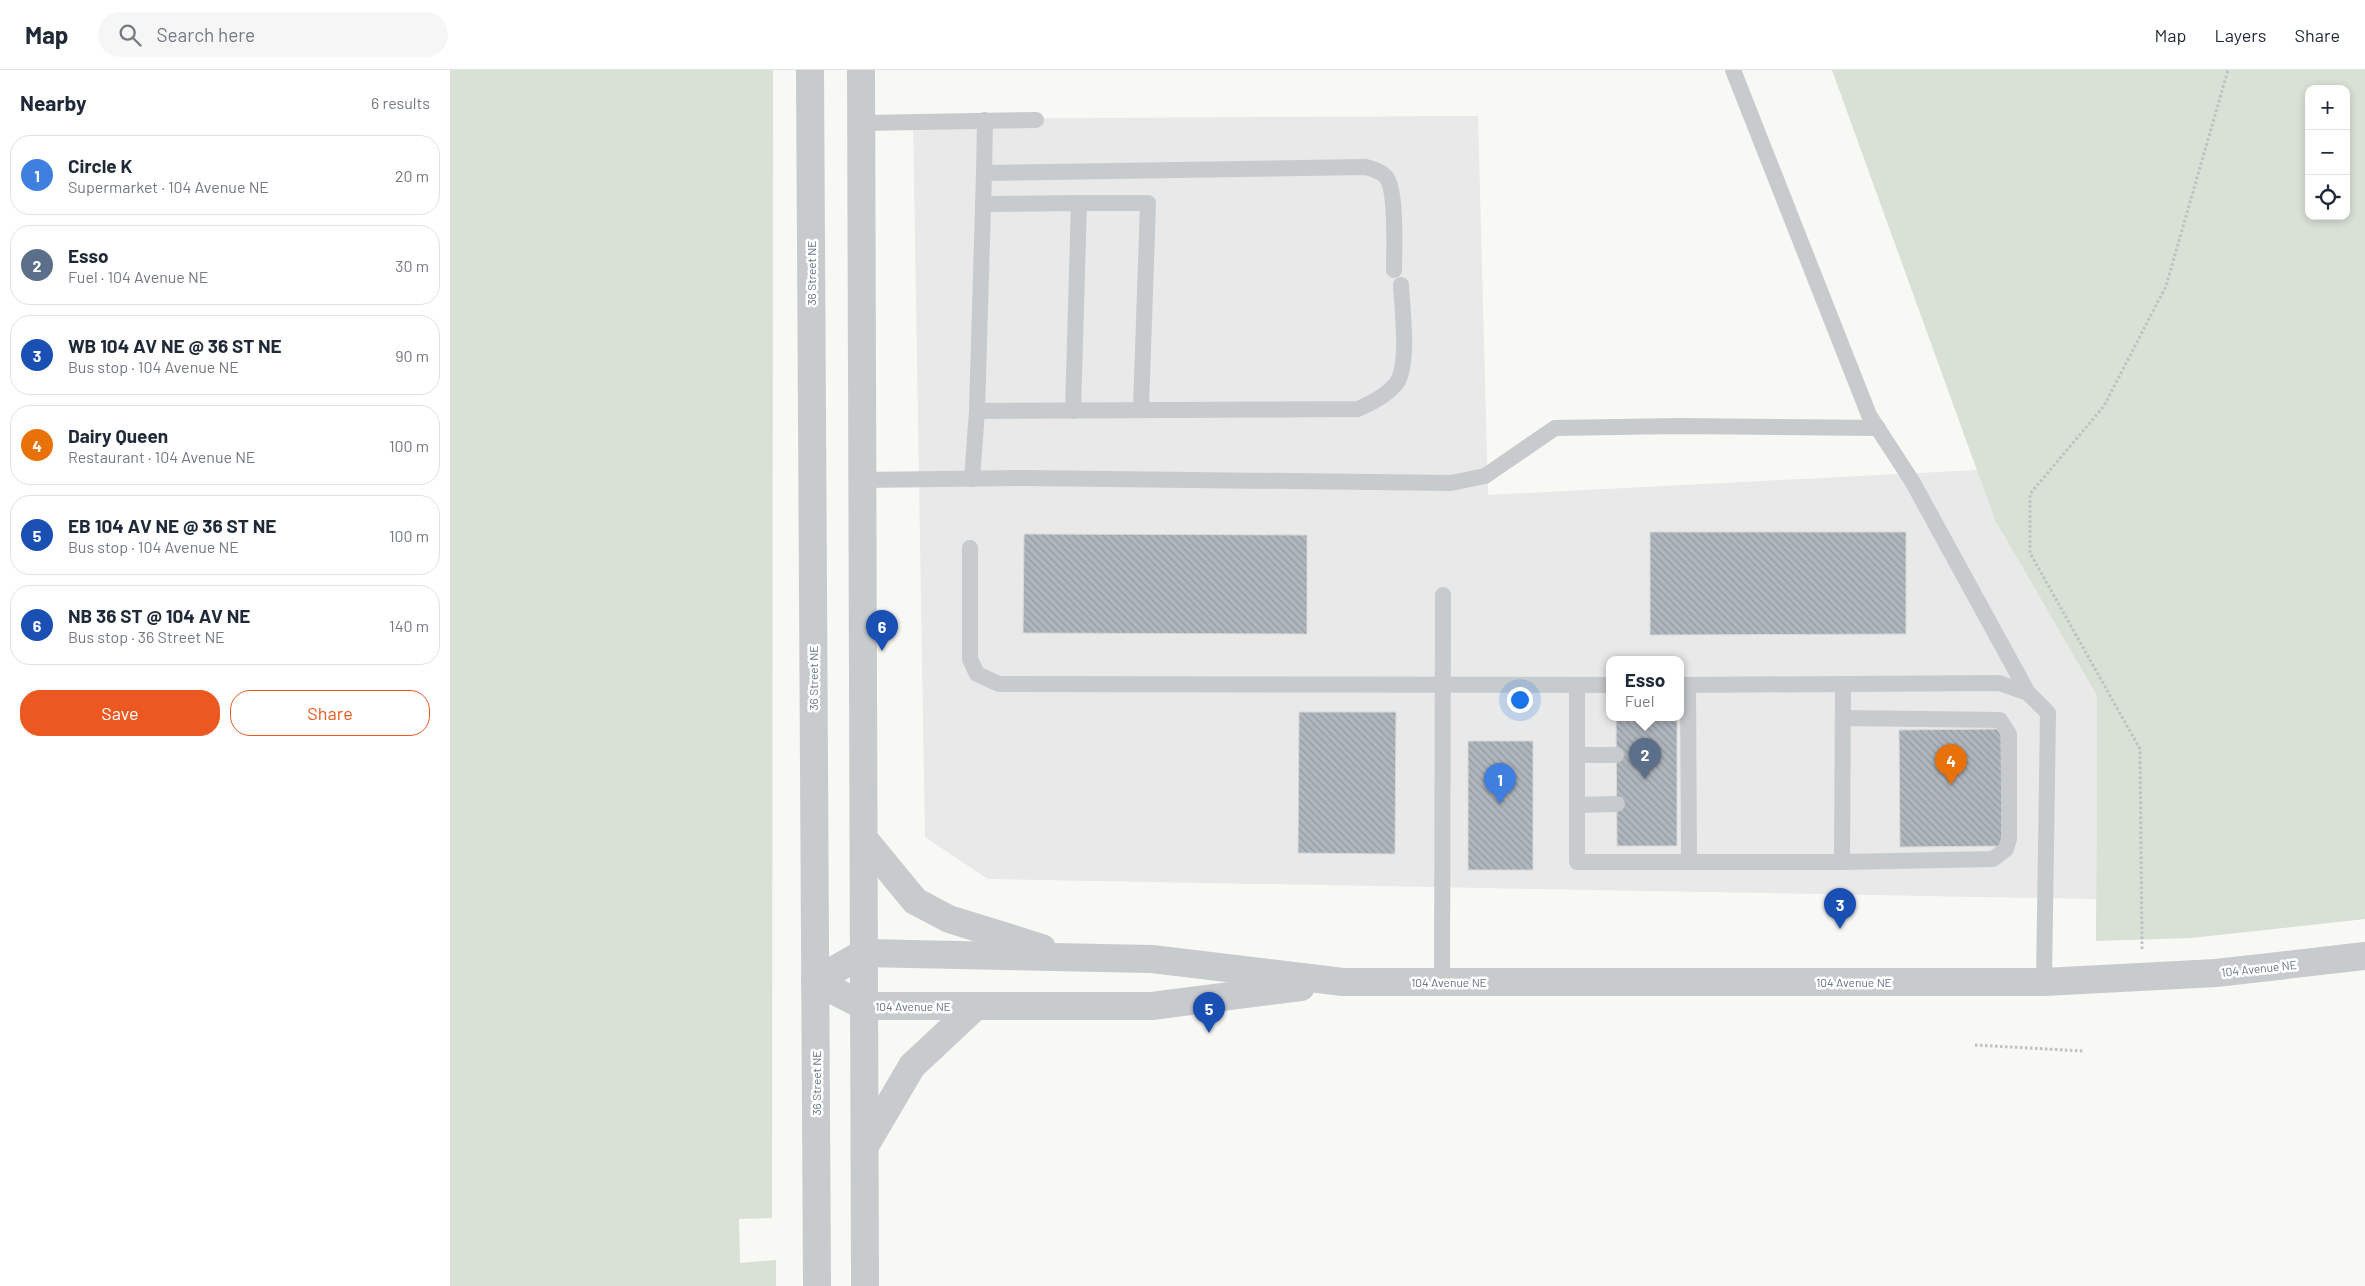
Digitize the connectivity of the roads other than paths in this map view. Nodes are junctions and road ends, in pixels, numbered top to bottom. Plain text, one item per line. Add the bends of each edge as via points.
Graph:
1 (810, 70) edge
2 (862, 70) edge
3 (1733, 70) edge
4 (985, 120) junction
5 (1036, 120) dead end
6 (862, 123) junction
7 (984, 172) junction
8 (1079, 203) junction
9 (983, 204) junction
10 (1141, 409) junction
11 (1073, 411) junction
12 (977, 412) junction
13 (1878, 428) junction
14 (972, 479) junction
15 (862, 480) junction
16 (970, 548) dead end
17 (1443, 595) dead end
18 (1843, 684) junction
19 (1606, 685) edge
20 (1684, 685) edge
21 (1443, 686) junction
22 (1577, 686) junction
23 (2028, 693) junction
24 (1843, 718) junction
25 (1683, 721) edge
26 (1577, 755) junction
27 (1616, 755) dead end
28 (1617, 804) dead end
29 (1577, 806) junction
30 (864, 839) junction
31 (1689, 862) junction
32 (1842, 862) junction
33 (864, 953) junction
34 (2365, 956) edge
35 (1074, 957) junction
36 (815, 981) junction
37 (1343, 982) junction
38 (1442, 982) junction
39 (2044, 982) junction
40 (864, 1006) junction
41 (976, 1006) junction
42 (864, 1148) junction
43 (817, 1286) edge
44 (865, 1286) edge

1 - 36 street, 36 Street NE
2 - 6 street
3 - 13 lane via 1869,415
4 - 5 lane
4 - 6 lane
4 - 7 lane
6 - 15 street
7 - 9 lane
7 - 10 lane via 1371,168 1387,178 1392,193 1404,365 1397,383 1380,399 1358,409
8 - 9 lane
8 - 10 lane via 1148,203
8 - 11 lane
9 - 12 lane
10 - 11 lane
11 - 12 lane
12 - 14 lane
13 - 14 lane via 1555,428 1485,476 1451,482
13 - 23 lane via 1912,481
14 - 15 lane
15 - 30 street
16 - 21 lane via 970,659 977,674 999,684
17 - 21 lane
18 - 20 lane
18 - 23 lane via 1999,683
18 - 24 lane
19 - 22 lane
21 - 22 lane
21 - 38 lane
22 - 26 lane
23 - 39 lane via 2048,713
24 - 32 lane
24 - 32 lane via 2000,720 2009,734 2009,840 2006,849 1993,859
25 - 31 lane via 1682,804
26 - 27 lane
26 - 29 lane
28 - 29 lane
29 - 31 lane via 1577,862
30 - 33 street
30 - 35 street via 915,901 949,919
31 - 32 lane
33 - 35 street, 104 Avenue NE
33 - 36 street
33 - 40 street
34 - 39 street, 104 Avenue NE via 2216,973
35 - 37 street, 104 Avenue NE via 1152,959
36 - 40 street, 104 Avenue NE
36 - 43 street, 36 Street NE
37 - 38 street, 104 Avenue NE
37 - 41 street, 104 Avenue NE via 1152,1006
38 - 39 street, 104 Avenue NE
40 - 41 street, 104 Avenue NE
40 - 42 street
41 - 42 street via 912,1066
42 - 44 street

